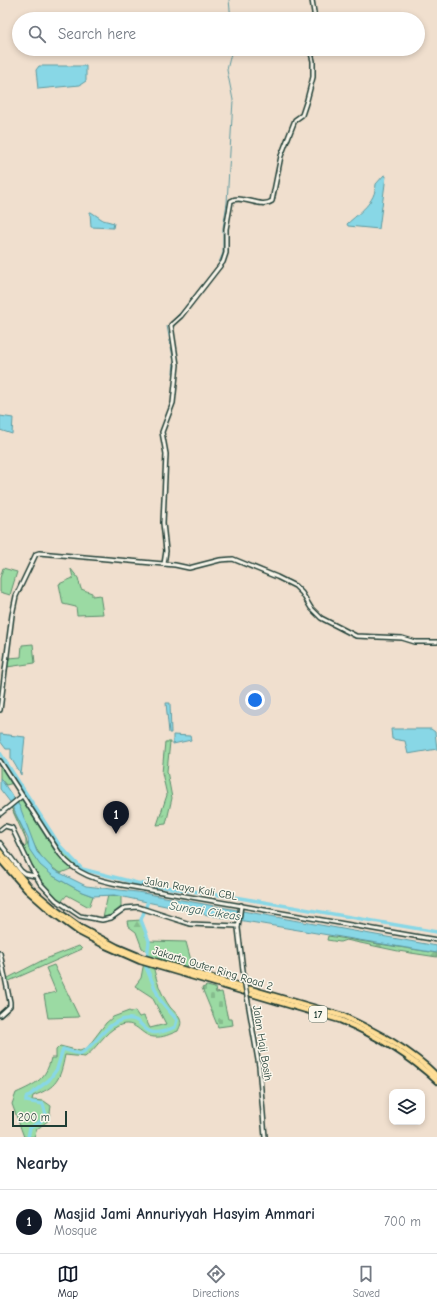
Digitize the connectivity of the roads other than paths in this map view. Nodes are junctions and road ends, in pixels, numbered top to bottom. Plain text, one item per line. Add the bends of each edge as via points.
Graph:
1 (312, 0) edge
2 (314, 12) edge
3 (312, 56) edge
4 (164, 564) junction
5 (437, 642) edge
6 (0, 710) edge
7 (0, 761) edge
8 (22, 796) junction
9 (0, 814) edge
10 (0, 830) edge
11 (0, 843) edge
12 (0, 852) edge
13 (0, 859) edge
14 (30, 866) junction
15 (25, 874) junction
16 (35, 876) junction
17 (241, 907) junction
18 (238, 926) junction
19 (437, 940) edge
20 (0, 953) edge
21 (141, 959) junction
22 (186, 972) junction
23 (0, 1015) edge
24 (437, 1076) edge
25 (437, 1081) edge
26 (265, 1137) edge

1 - 2 street
3 - 4 street via 313,77 307,100 302,115 295,120 281,156 272,201 231,201 223,262 171,326 177,364 173,403 162,432 166,454
4 - 5 street via 189,568 233,559 295,586 321,618 356,636
4 - 6 street via 36,554 16,596
7 - 8 street, Jalan Raya Kali CBL
8 - 9 street
8 - 17 street, Jalan Raya Kali CBL via 64,860 84,875 122,885
10 - 14 street via 5,826 12,828
11 - 15 street
12 - 21 highway, Jakarta Outer Ring Road 2 / 17 via 30,888 56,910 81,928
13 - 21 highway, Jakarta Outer Ring Road 2 / 17 via 27,890 79,932 100,944
14 - 15 street via 30,871
14 - 16 street
15 - 16 street
16 - 18 street via 56,900 83,917 102,920 111,918 125,908 138,908 190,924
17 - 18 street, Jalan Haji Bosih
17 - 19 street, Jalan Raya Kali CBL
18 - 26 street, Jalan Haji Bosih, bridge via 259,1066
20 - 23 street via 10,1006
21 - 22 highway, Jakarta Outer Ring Road 2 / 17
22 - 24 highway, Jakarta Outer Ring Road 2 / 17 via 343,1016 402,1047
22 - 25 highway, Jakarta Outer Ring Road 2 / 17 via 340,1020 369,1032

